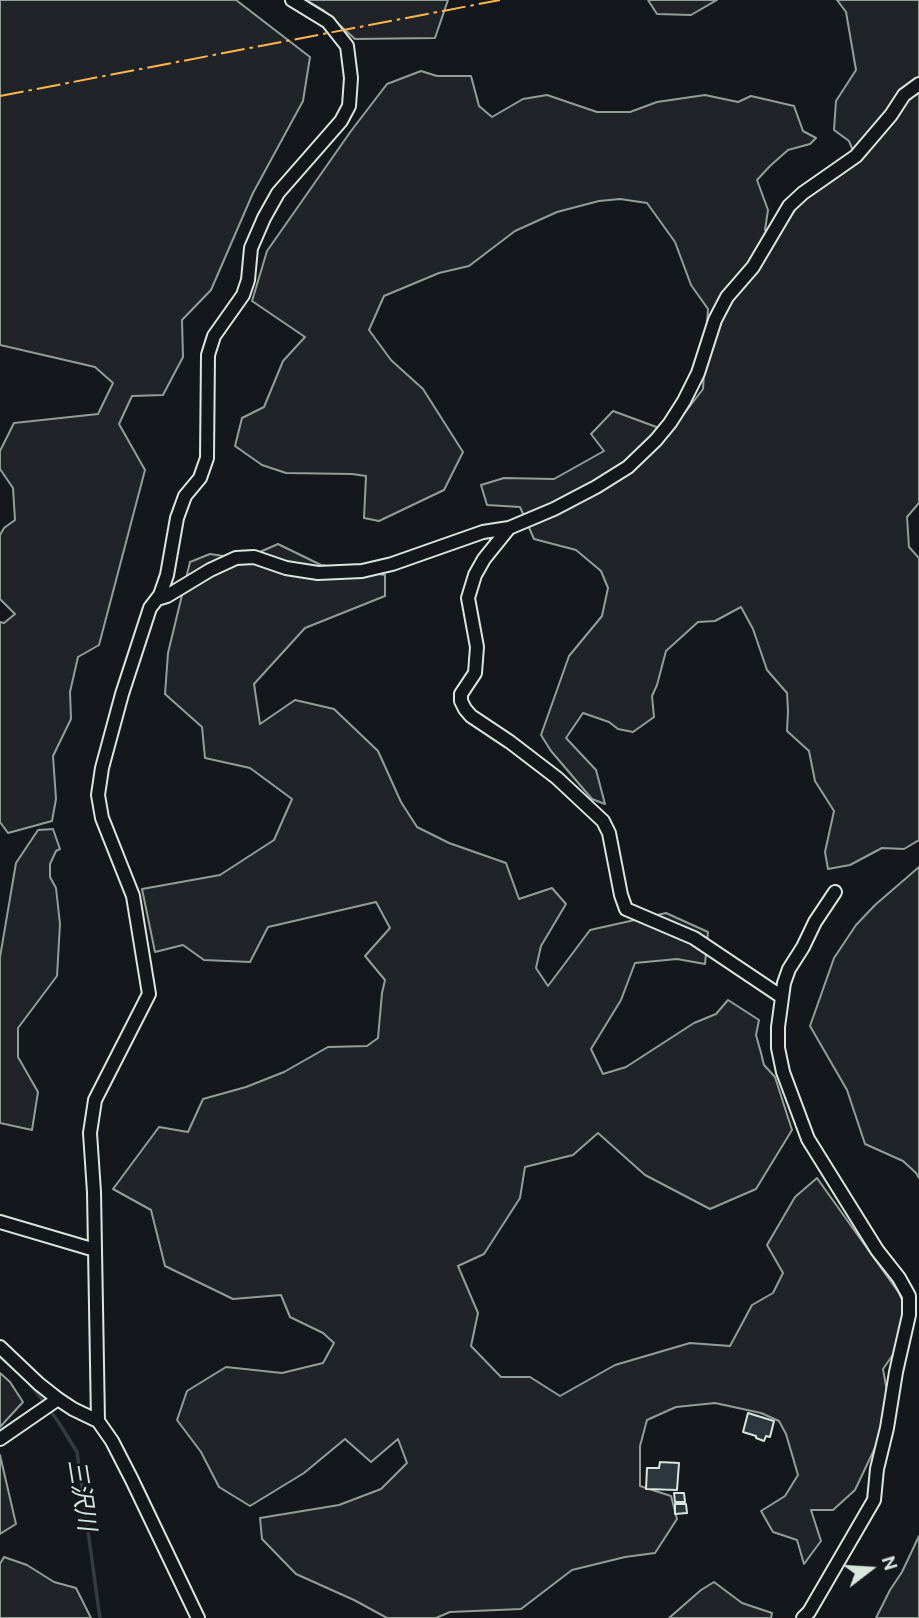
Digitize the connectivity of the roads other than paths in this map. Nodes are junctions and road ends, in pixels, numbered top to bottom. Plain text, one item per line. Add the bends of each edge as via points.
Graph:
1 (292, 0) edge
2 (919, 84) edge
3 (509, 528) junction
4 (157, 599) junction
5 (835, 892) dead end
6 (782, 997) junction
7 (0, 1222) edge
8 (94, 1250) junction
9 (0, 1348) edge
10 (58, 1399) junction
11 (98, 1421) junction
12 (0, 1439) edge
13 (198, 1618) edge
14 (803, 1618) edge

1 - 4 street via 328,22 347,46 349,106 278,193 251,248 243,295 214,336 208,355 207,458 177,518 167,575
2 - 3 street via 904,95 856,156 789,206 753,267 727,297 689,392 656,440 628,467 596,487
3 - 4 street via 362,571 318,573 254,557 236,558
3 - 6 street via 484,559 471,587 468,598 477,647 475,673 461,701 471,716 557,778 603,821 626,909 694,938
4 - 8 street via 122,694 98,795 102,818 133,896 149,994 95,1100 90,1133
5 - 6 street via 789,969
6 - 14 street via 778,1048 808,1139 909,1296 874,1500
7 - 8 street
8 - 11 street
9 - 10 street
10 - 11 street
10 - 12 street
11 - 13 street via 132,1480

